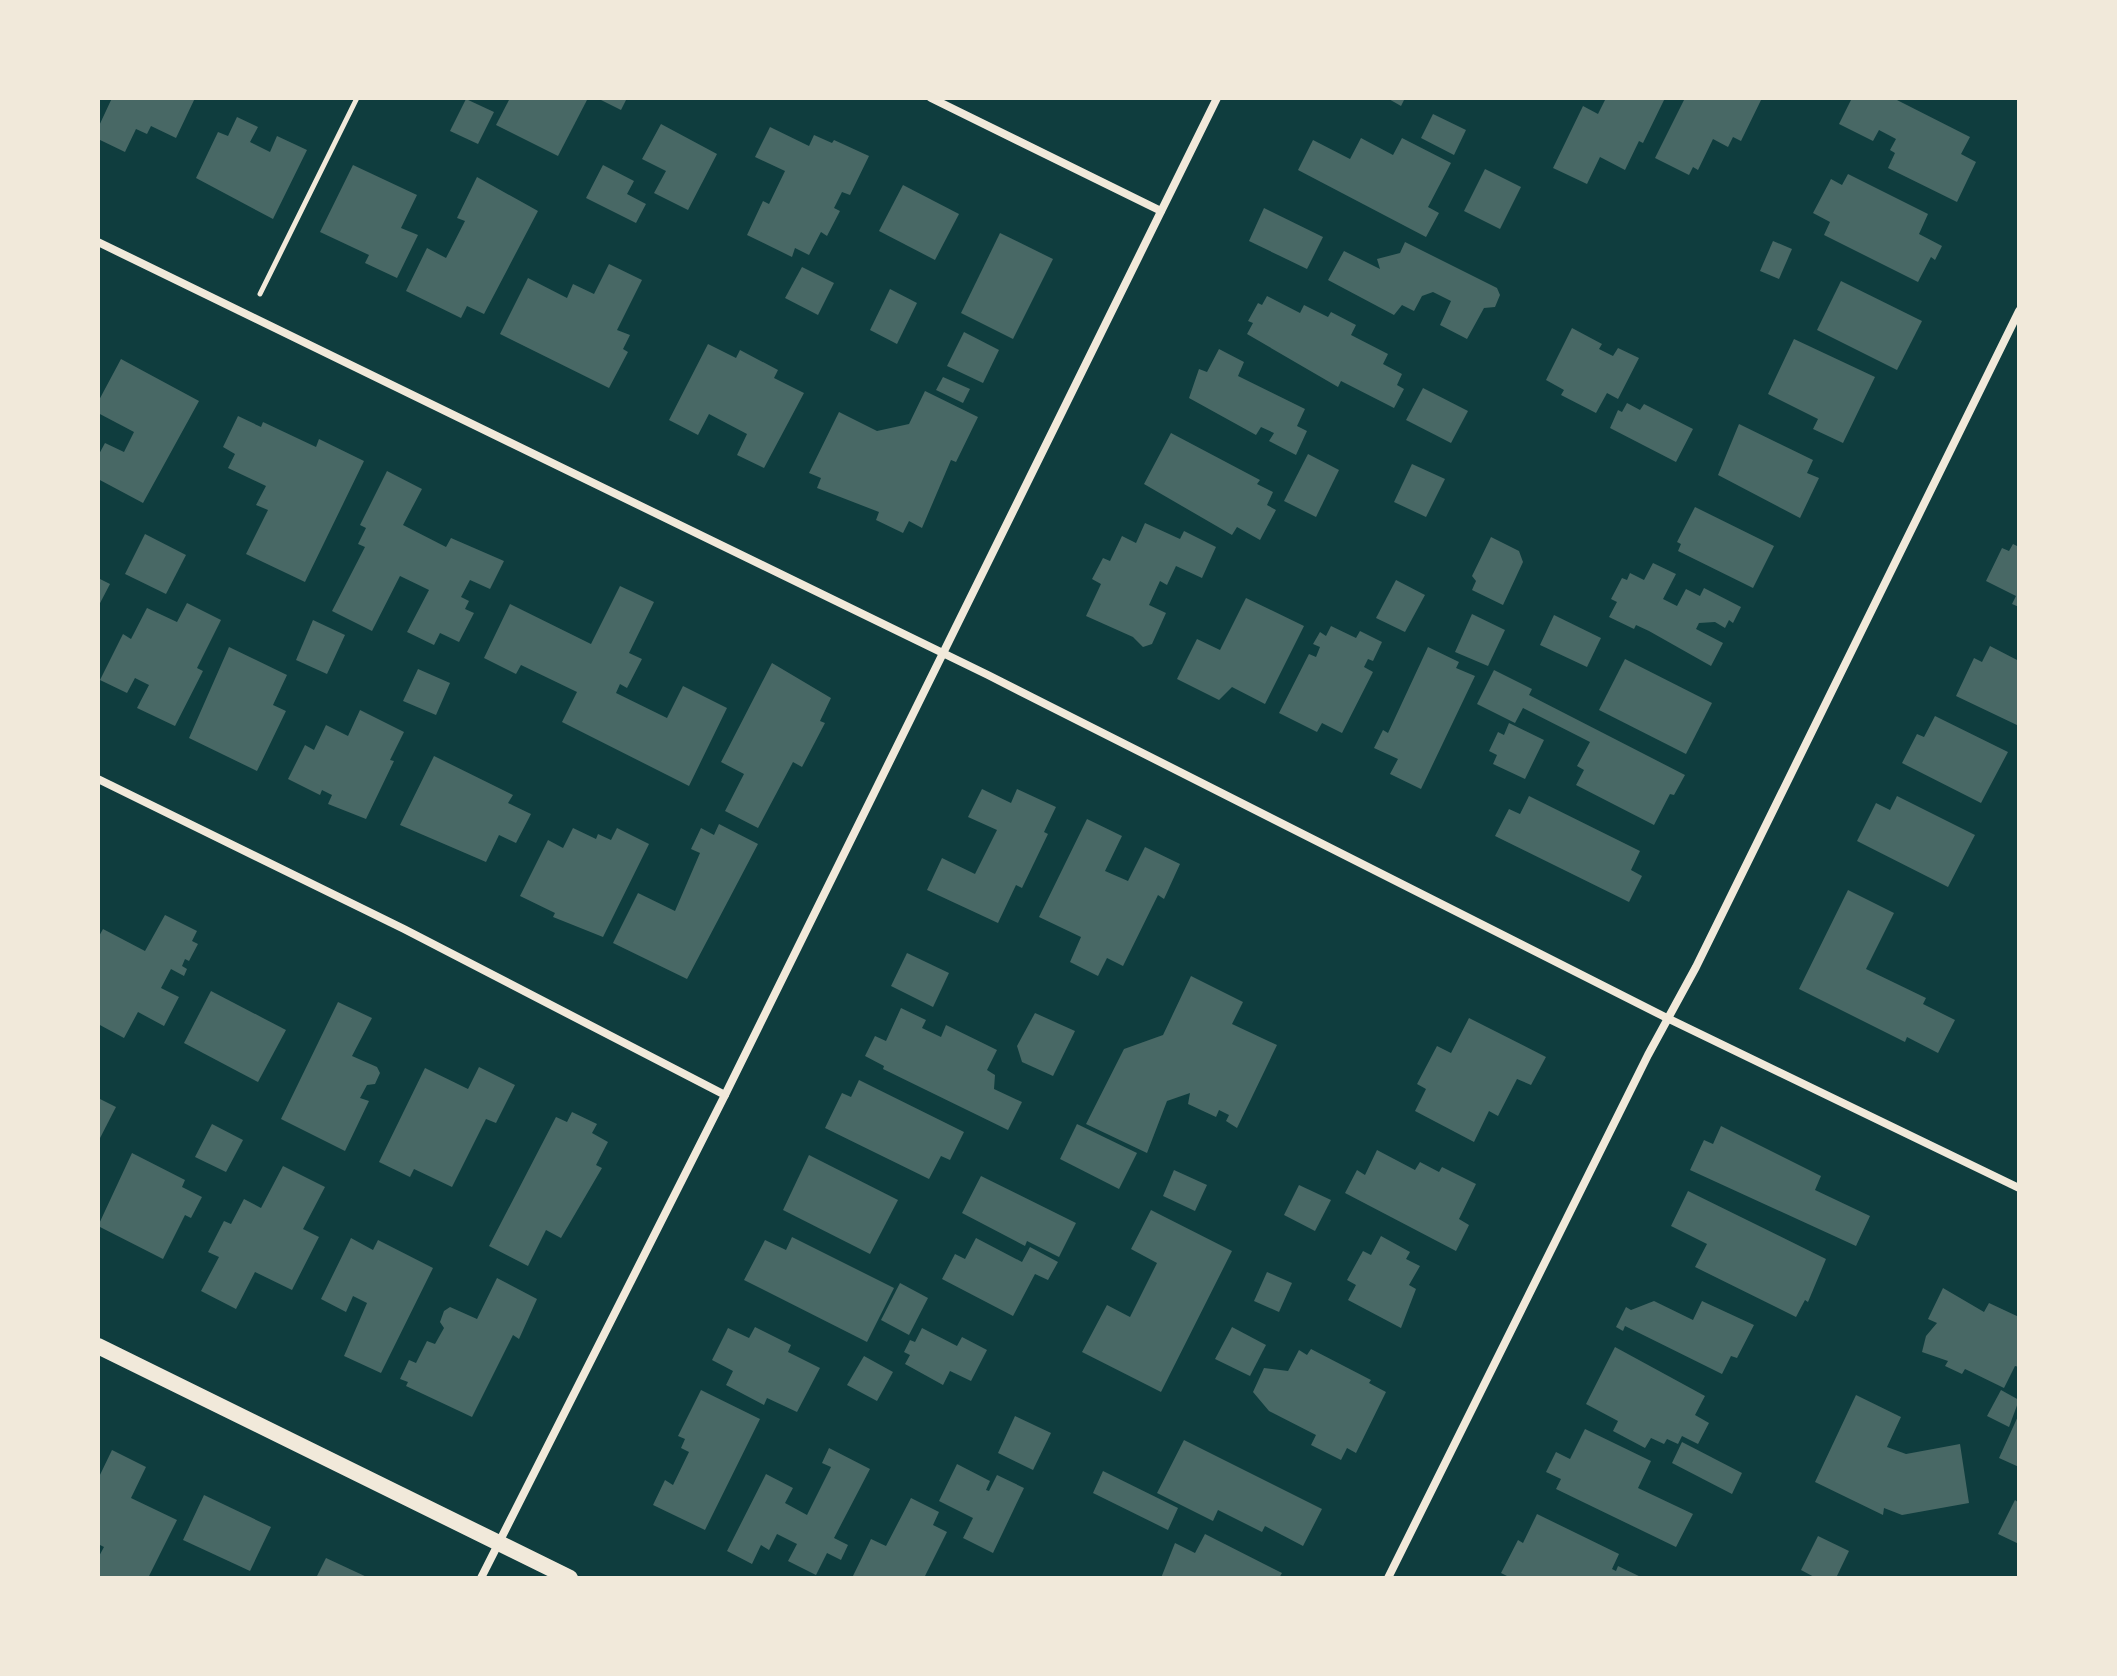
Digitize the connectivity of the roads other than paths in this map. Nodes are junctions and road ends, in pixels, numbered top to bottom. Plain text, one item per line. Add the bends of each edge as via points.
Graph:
1 (931, 98) edge
2 (1217, 98) edge
3 (1161, 211) junction
4 (98, 242) edge
5 (2019, 311) edge
6 (944, 653) junction
7 (98, 779) edge
8 (1667, 1018) junction
9 (725, 1095) junction
10 (2019, 1188) edge
11 (98, 1346) edge
12 (498, 1542) junction
13 (481, 1578) edge
14 (570, 1578) edge
15 (1388, 1578) edge

1 - 3 street
2 - 3 street
3 - 6 street
4 - 6 street
5 - 8 street
6 - 8 street
6 - 9 street
7 - 9 street
8 - 10 street
8 - 15 street
9 - 12 street
11 - 12 main road
12 - 13 street
12 - 14 main road

